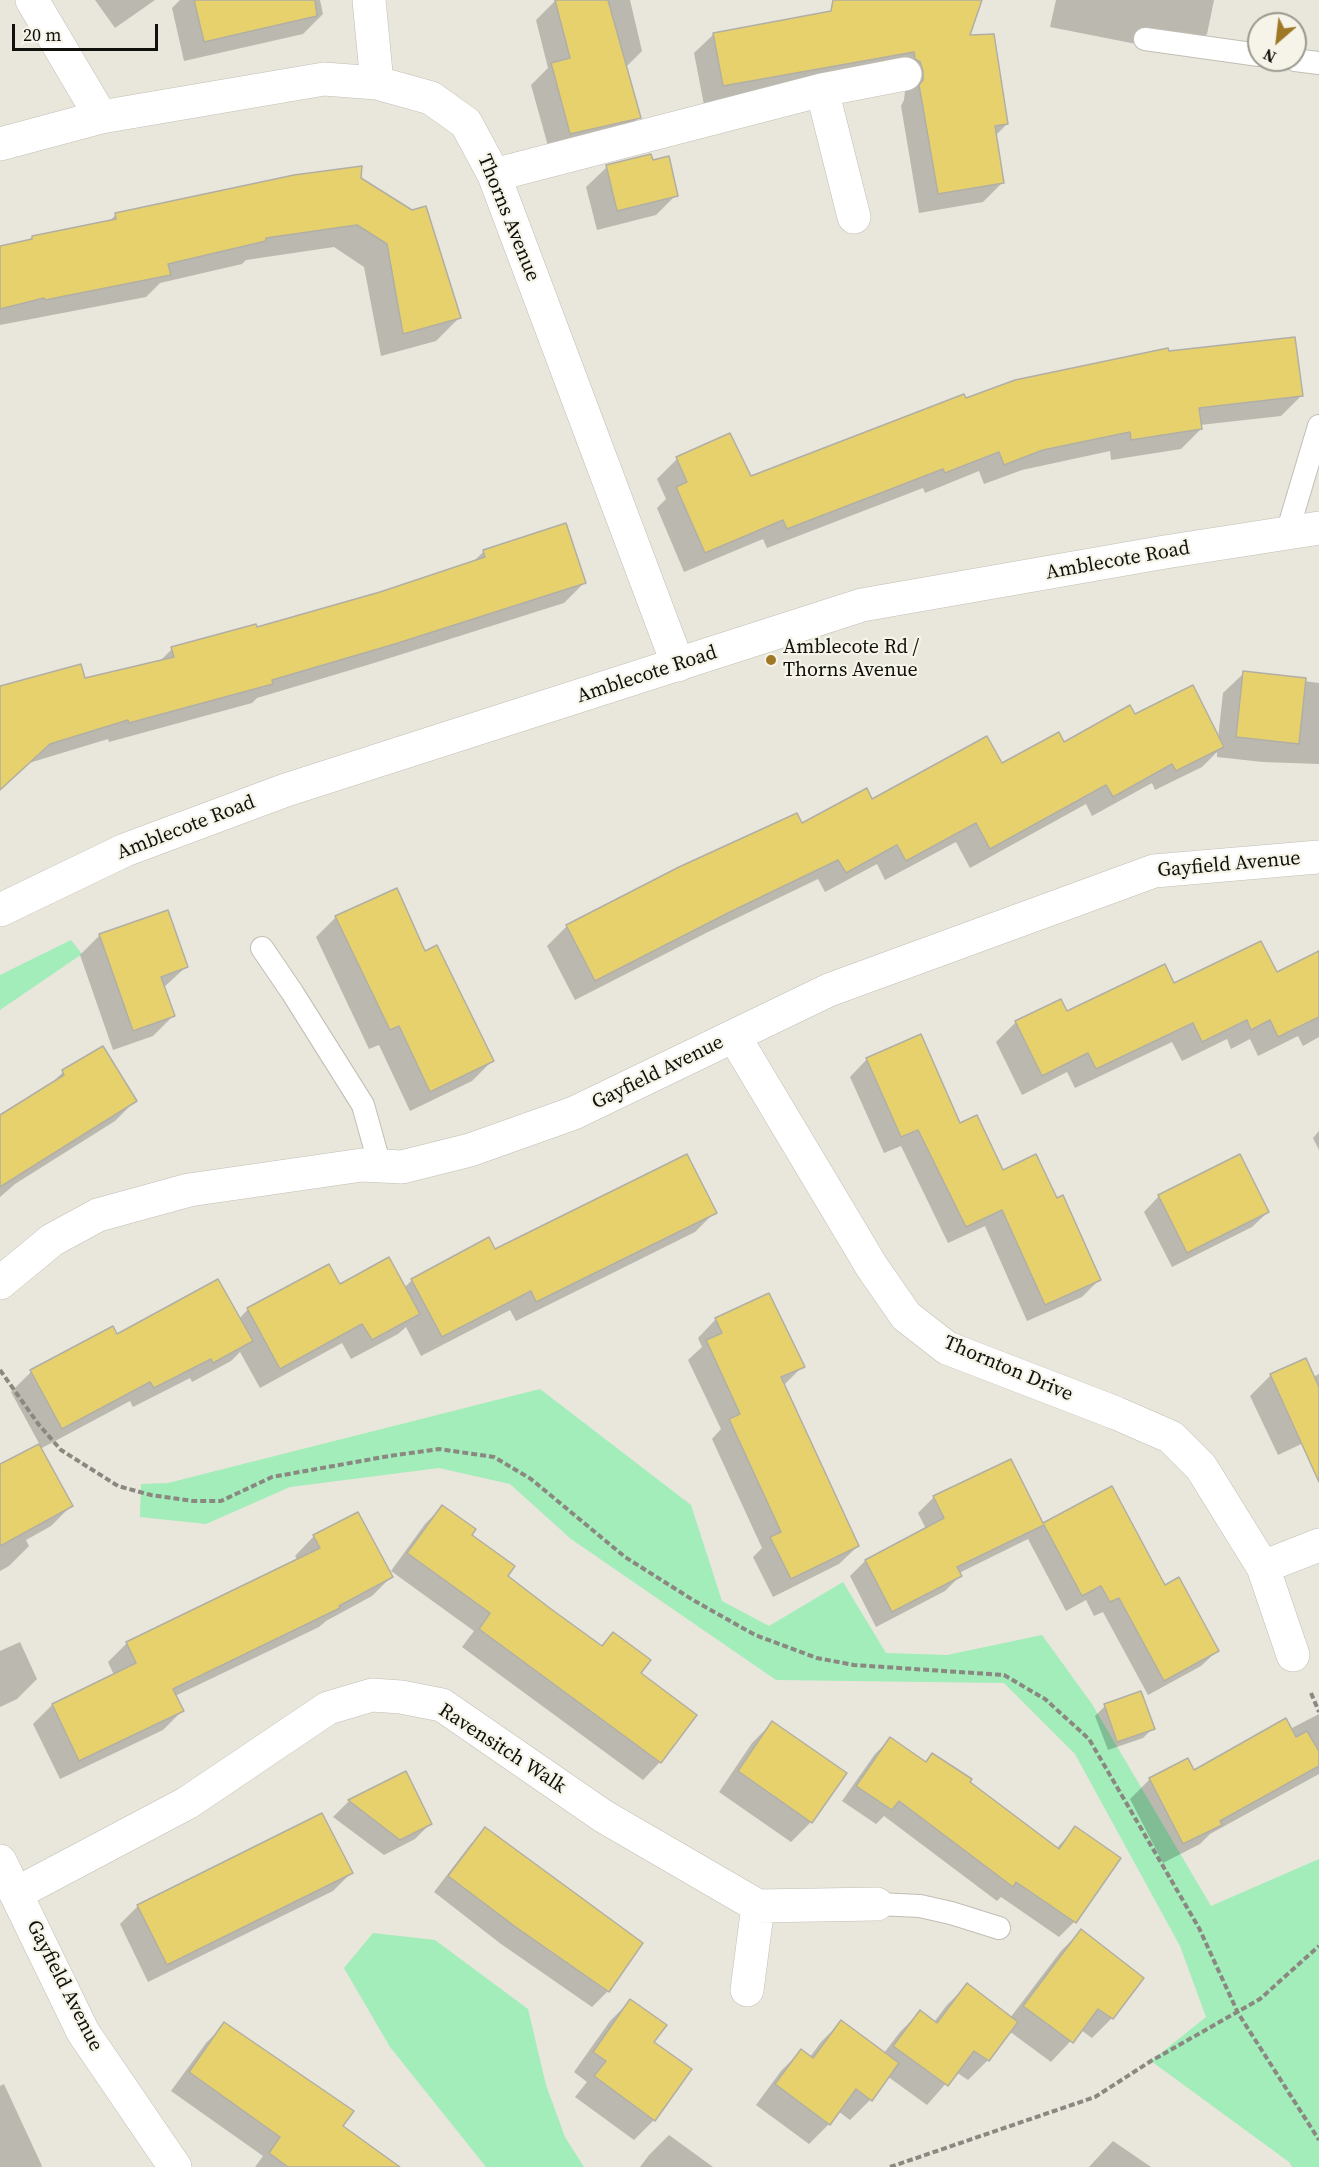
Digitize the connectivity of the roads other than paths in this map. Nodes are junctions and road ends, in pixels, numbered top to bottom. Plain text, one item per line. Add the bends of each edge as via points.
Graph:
1 (32, 0) edge
2 (369, 0) edge
3 (1145, 39) dead end
4 (1247, 53) edge
5 (905, 74) dead end
6 (377, 83) junction
7 (822, 90) junction
8 (101, 117) junction
9 (0, 144) edge
10 (494, 175) junction
11 (855, 217) dead end
12 (1319, 426) edge
13 (1319, 528) edge
14 (1287, 533) junction
15 (678, 665) junction
16 (1319, 857) edge
17 (0, 910) edge
18 (262, 948) dead end
19 (734, 1036) junction
20 (380, 1166) junction
21 (0, 1283) edge
22 (1319, 1545) edge
23 (1263, 1567) junction
24 (1293, 1654) dead end
25 (0, 1861) edge
26 (17, 1893) junction
27 (877, 1904) joint
28 (758, 1906) junction
29 (999, 1928) dead end
30 (747, 1990) dead end
31 (175, 2167) edge

1 - 8 street
2 - 6 street
3 - 4 lane
5 - 7 street
6 - 8 street, Thorns Avenue via 324,79
6 - 10 street, Thorns Avenue via 431,98 466,123
7 - 10 street
7 - 11 street
8 - 9 street, Thorns Avenue
10 - 15 street, Thorns Avenue
12 - 14 lane
13 - 14 street, Amblecote Road
14 - 15 street, Amblecote Road via 862,605
15 - 17 street, Amblecote Road via 286,790 125,850
16 - 19 street, Gayfield Avenue via 1154,871 829,990
18 - 20 lane via 363,1105
19 - 20 street, Gayfield Avenue via 574,1113 470,1150 402,1167
19 - 23 street, Thornton Drive via 872,1267 906,1316 947,1348 1172,1437 1201,1467
20 - 21 street, Gayfield Avenue via 362,1165 189,1190 98,1215 52,1240
22 - 23 street
23 - 24 street, Thornton Drive
25 - 26 street, Gayfield Avenue
26 - 28 street, Ravensitch Walk via 186,1803 328,1708 372,1695 442,1705 603,1816
26 - 31 street, Gayfield Avenue via 83,2032
27 - 28 street
27 - 29 lane via 920,1906
28 - 30 street

